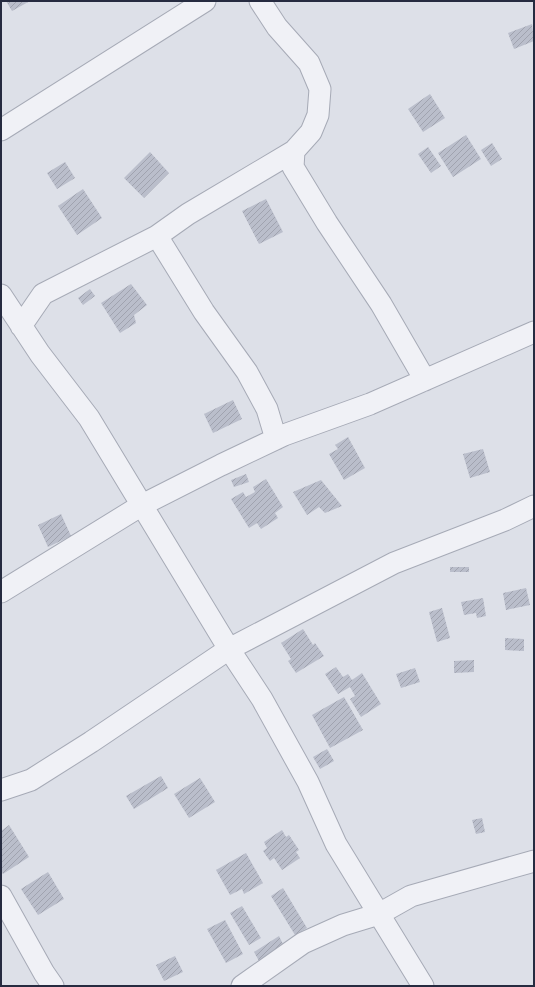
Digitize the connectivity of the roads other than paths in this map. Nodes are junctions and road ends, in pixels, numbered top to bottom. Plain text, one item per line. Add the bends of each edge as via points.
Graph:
1 (205, 1) edge
2 (260, 1) edge
3 (1, 130) edge
4 (294, 151) junction
5 (157, 236) junction
6 (1, 295) edge
7 (21, 326) junction
8 (534, 332) edge
9 (425, 380) junction
10 (276, 439) junction
11 (142, 505) junction
12 (534, 506) edge
13 (1, 592) edge
14 (229, 649) junction
15 (1, 790) edge
16 (534, 861) edge
17 (1, 896) edge
18 (379, 914) junction
19 (53, 986) edge
20 (242, 986) edge
21 (424, 986) edge

1 - 3 street
2 - 4 street via 277,27 309,64 320,89 318,116 310,132
4 - 5 street via 188,214
4 - 9 street via 293,167 381,304
5 - 7 street via 43,294
5 - 10 street via 204,312 247,372 267,409
6 - 7 street
7 - 11 street via 89,418
8 - 9 street
9 - 10 street via 370,404
10 - 11 street
11 - 13 street
11 - 14 street
12 - 14 street via 505,520 394,563
14 - 15 street via 31,780
14 - 18 street via 262,699 308,782 336,844
16 - 18 street via 411,896
17 - 19 street
18 - 20 street via 343,925 303,943
18 - 21 street

